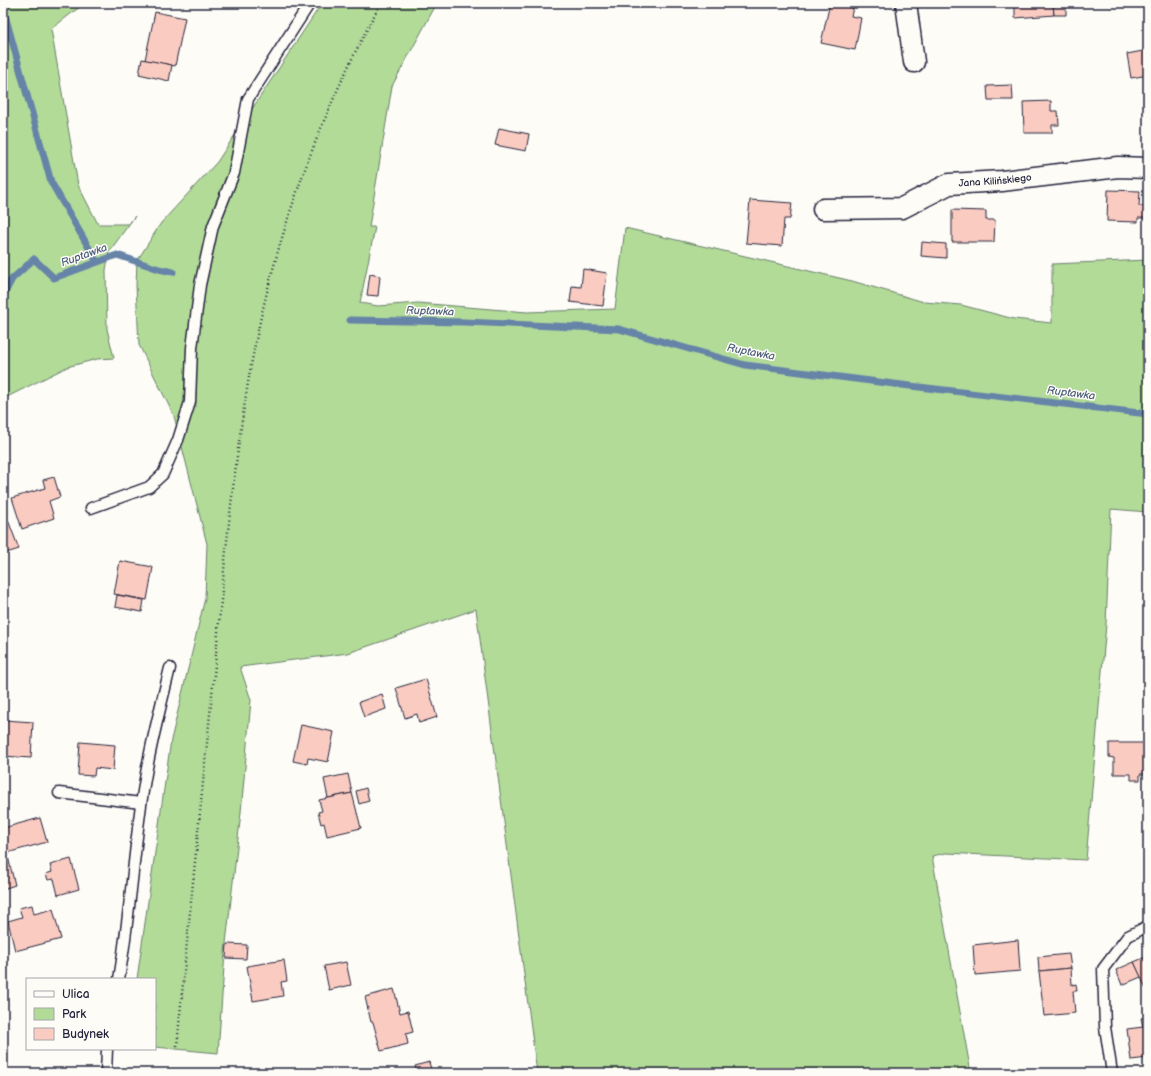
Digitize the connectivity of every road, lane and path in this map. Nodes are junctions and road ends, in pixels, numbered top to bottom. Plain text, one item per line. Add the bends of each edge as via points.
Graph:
1 (310, 3) edge
2 (382, 3) edge
3 (906, 3) edge
4 (914, 62) dead end
5 (1148, 168) edge
6 (822, 209) dead end
7 (91, 508) dead end
8 (170, 668) dead end
9 (59, 793) dead end
10 (141, 803) junction
11 (1148, 926) edge
12 (119, 978) edge
13 (177, 1046) dead end
14 (107, 1050) edge
15 (106, 1073) edge
16 (1112, 1073) edge

1 - 7 lane via 248,99 234,173 213,226 200,285 192,348 190,402 178,440 163,474 149,487
2 - 13 path via 349,65 301,182 273,267 250,369 228,533
3 - 4 street
5 - 6 street, Jana Kilińskiego via 1118,167 1002,181 949,184 902,208
8 - 10 lane via 153,736
9 - 10 lane
10 - 12 lane
11 - 16 lane via 1128,936 1103,969 1105,1027
14 - 15 lane

